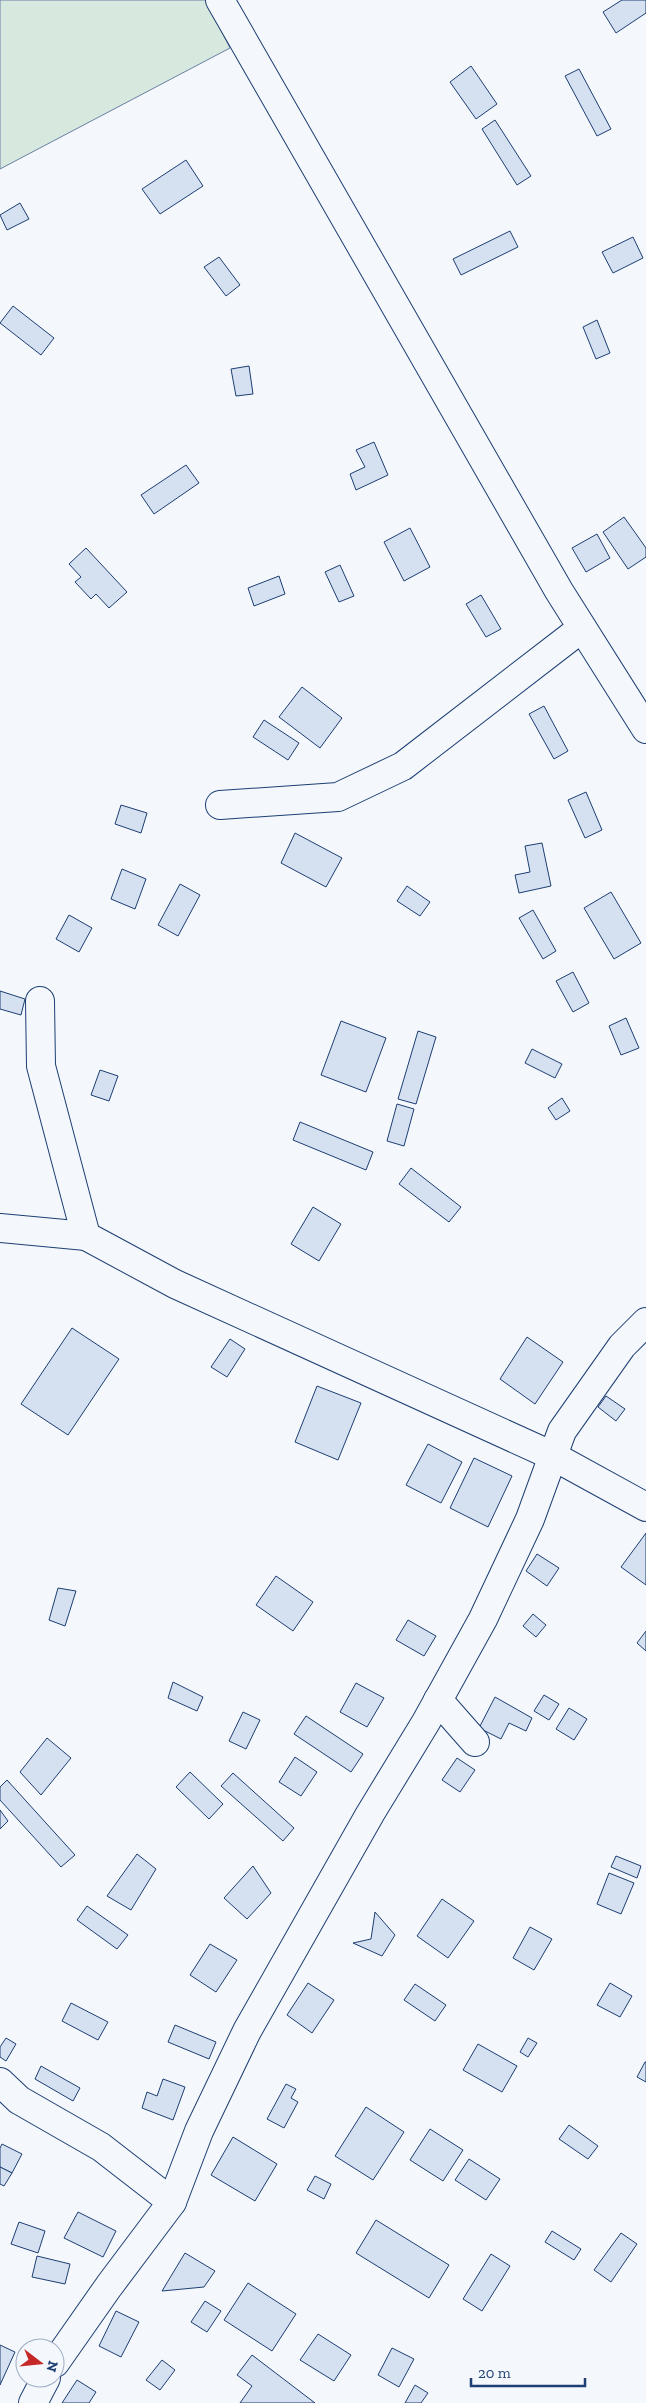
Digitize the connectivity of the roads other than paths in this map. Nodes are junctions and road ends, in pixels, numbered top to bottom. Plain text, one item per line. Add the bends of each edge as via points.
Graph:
1 (220, 0) edge
2 (582, 628) junction
3 (646, 729) edge
4 (220, 804) dead end
5 (40, 1002) dead end
6 (0, 1228) edge
7 (86, 1236) junction
8 (646, 1322) edge
9 (553, 1456) junction
10 (646, 1507) edge
11 (438, 1700) junction
12 (475, 1742) dead end
13 (0, 2082) edge
14 (172, 2202) junction
15 (65, 2349) edge
16 (41, 2388) edge
17 (33, 2403) edge

1 - 2 street
2 - 3 street
2 - 4 street via 403,766 338,797
5 - 7 street via 41,1066
6 - 7 street
7 - 9 street via 175,1284
8 - 9 street via 622,1346 562,1431
9 - 10 street
9 - 11 street via 530,1519 487,1611
11 - 12 street
11 - 14 street via 247,2031 199,2131
13 - 14 street via 19,2100 101,2147
14 - 15 street
16 - 17 street

